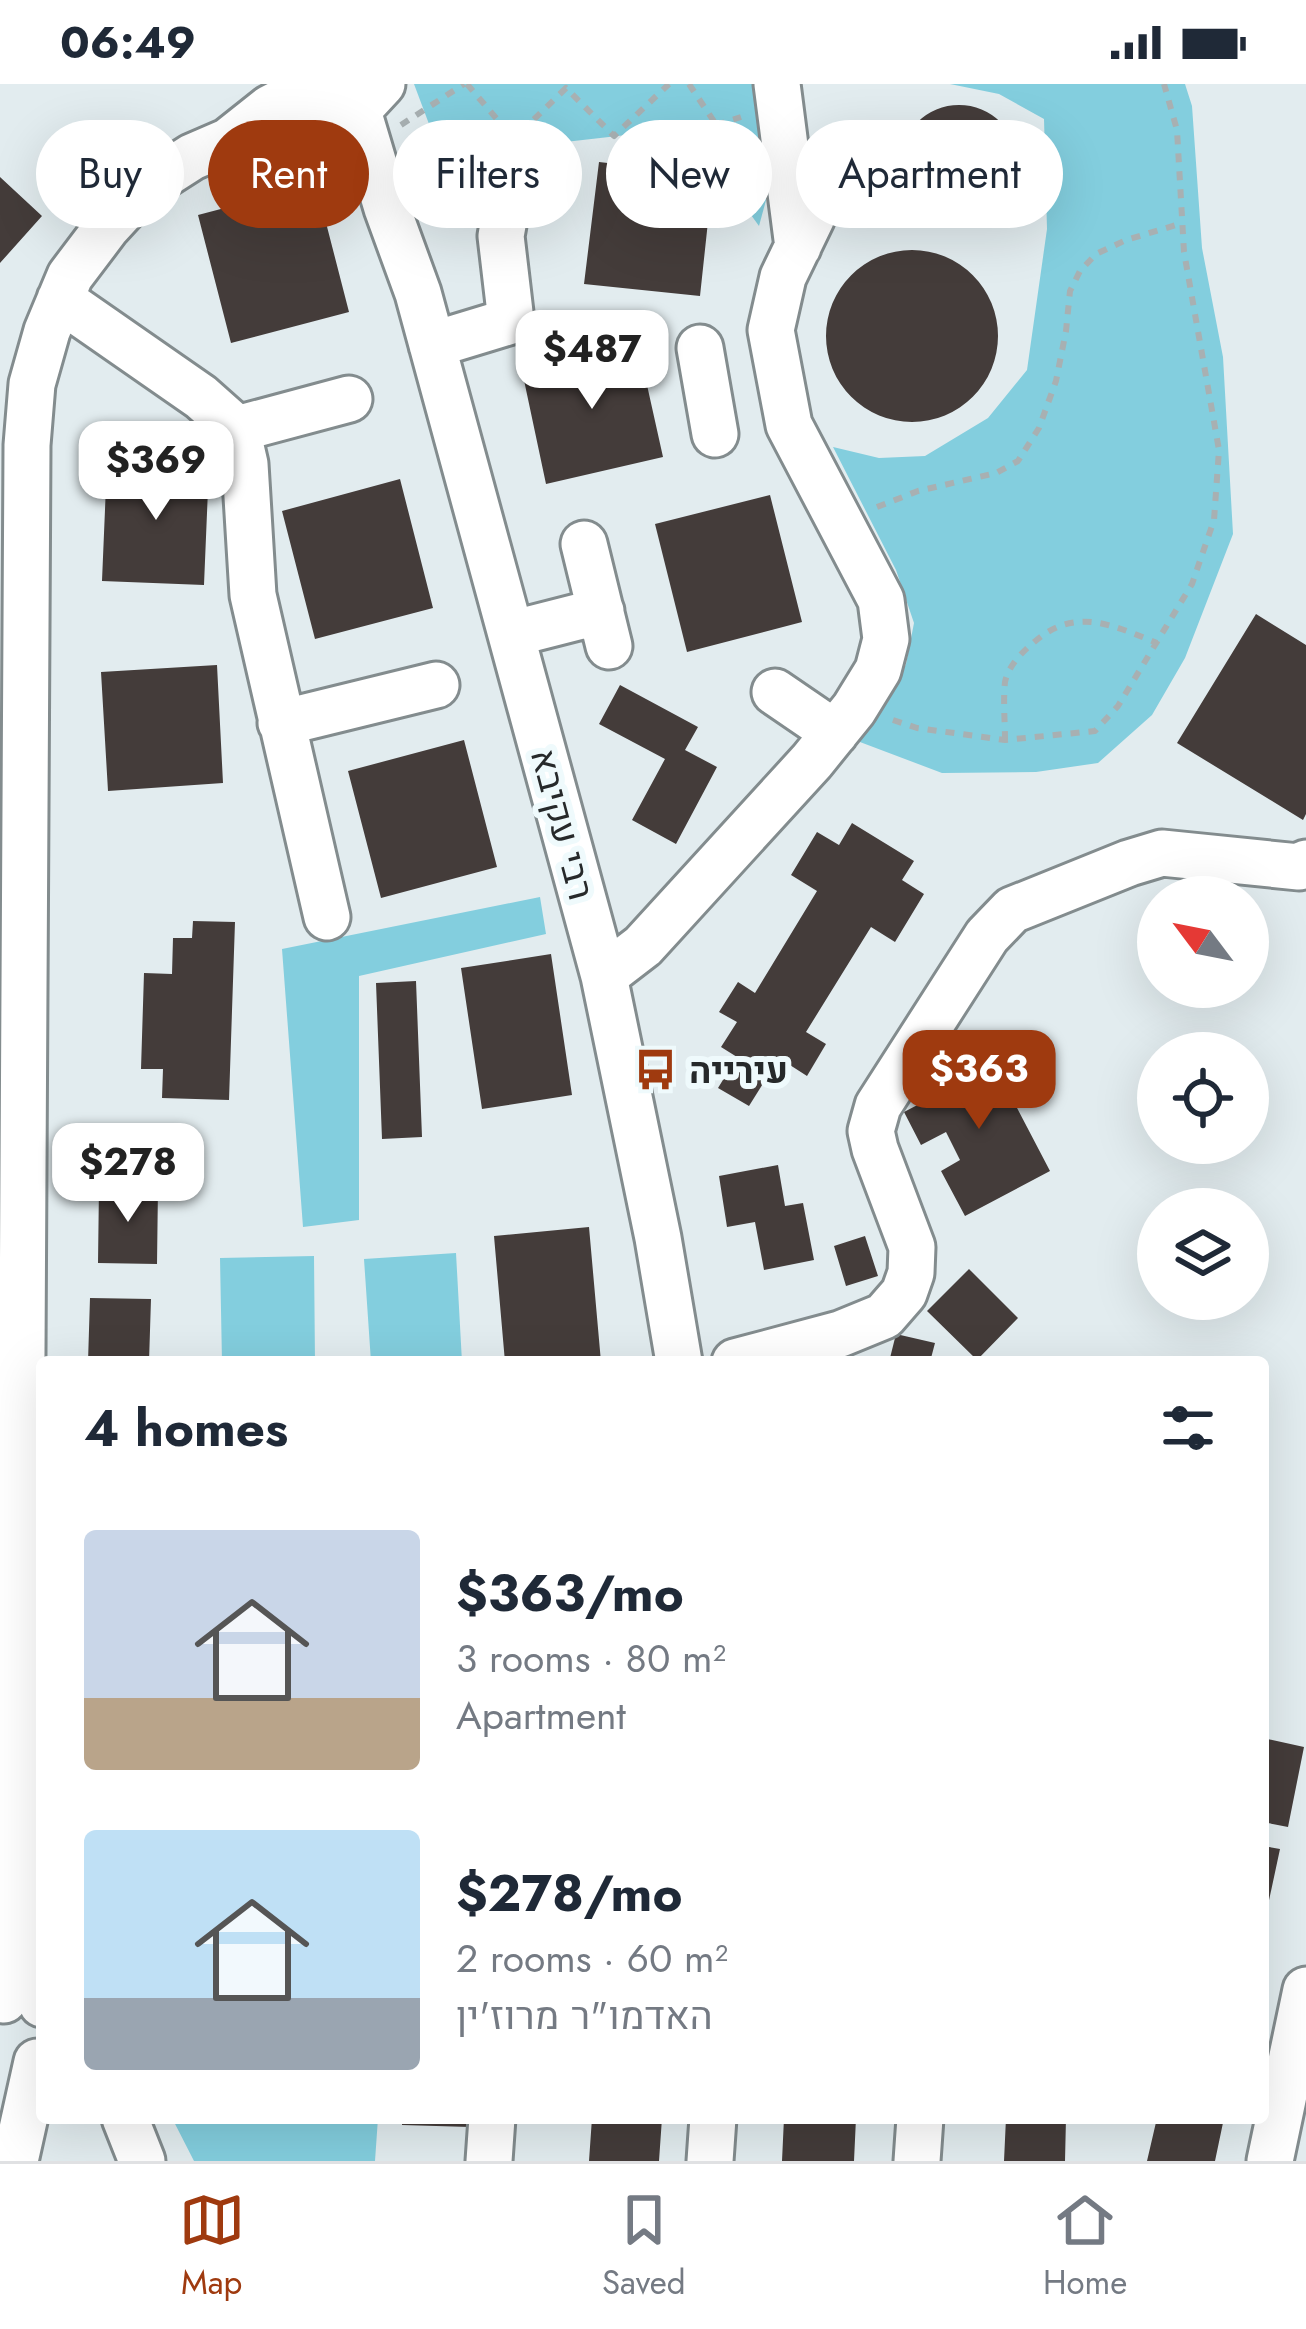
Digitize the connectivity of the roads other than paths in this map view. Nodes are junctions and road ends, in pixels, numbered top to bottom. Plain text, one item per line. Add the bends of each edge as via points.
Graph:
1 (318, 84) edge
2 (777, 84) edge
3 (373, 99) edge
4 (254, 120) edge
5 (323, 120) edge
6 (208, 150) edge
7 (502, 228) edge
8 (60, 299) junction
9 (432, 345) junction
10 (700, 348) dead end
11 (781, 381) junction
12 (349, 399) dead end
13 (237, 429) junction
14 (584, 544) dead end
15 (511, 634) junction
16 (436, 685) dead end
17 (775, 692) dead end
18 (845, 721) junction
19 (281, 723) junction
20 (1306, 863) edge
21 (327, 917) dead end
22 (604, 976) junction
23 (678, 1356) edge
24 (758, 1356) edge
25 (1306, 1990) edge
26 (22, 2003) edge
27 (20, 2062) edge
28 (492, 2124) edge
29 (713, 2124) edge
30 (920, 2124) edge
31 (11, 2161) edge
32 (489, 2161) edge
33 (710, 2161) edge
34 (917, 2161) edge
35 (1270, 2161) edge

1 - 4 street
2 - 11 street via 805,232 771,330
3 - 5 street
3 - 9 street, רבי עקיבא via 410,207
6 - 8 street via 142,189
7 - 9 street via 511,320
8 - 13 street
8 - 26 street via 32,384 27,445
9 - 15 street, רבי עקיבא
10 - 11 street via 712,416
11 - 18 street via 789,425 880,600 886,639 878,670
12 - 13 street
13 - 19 street via 253,595
14 - 15 street via 605,629
15 - 22 street, רבי עקיבא
16 - 19 street
17 - 18 street
18 - 22 street via 643,946
19 - 21 street
20 - 24 street via 1162,853 1012,910 987,936 874,1118 875,1149 912,1247 904,1293 884,1316
22 - 23 street, רבי עקיבא
25 - 35 street
27 - 31 street via 6,2104
28 - 32 street
29 - 33 street
30 - 34 street

